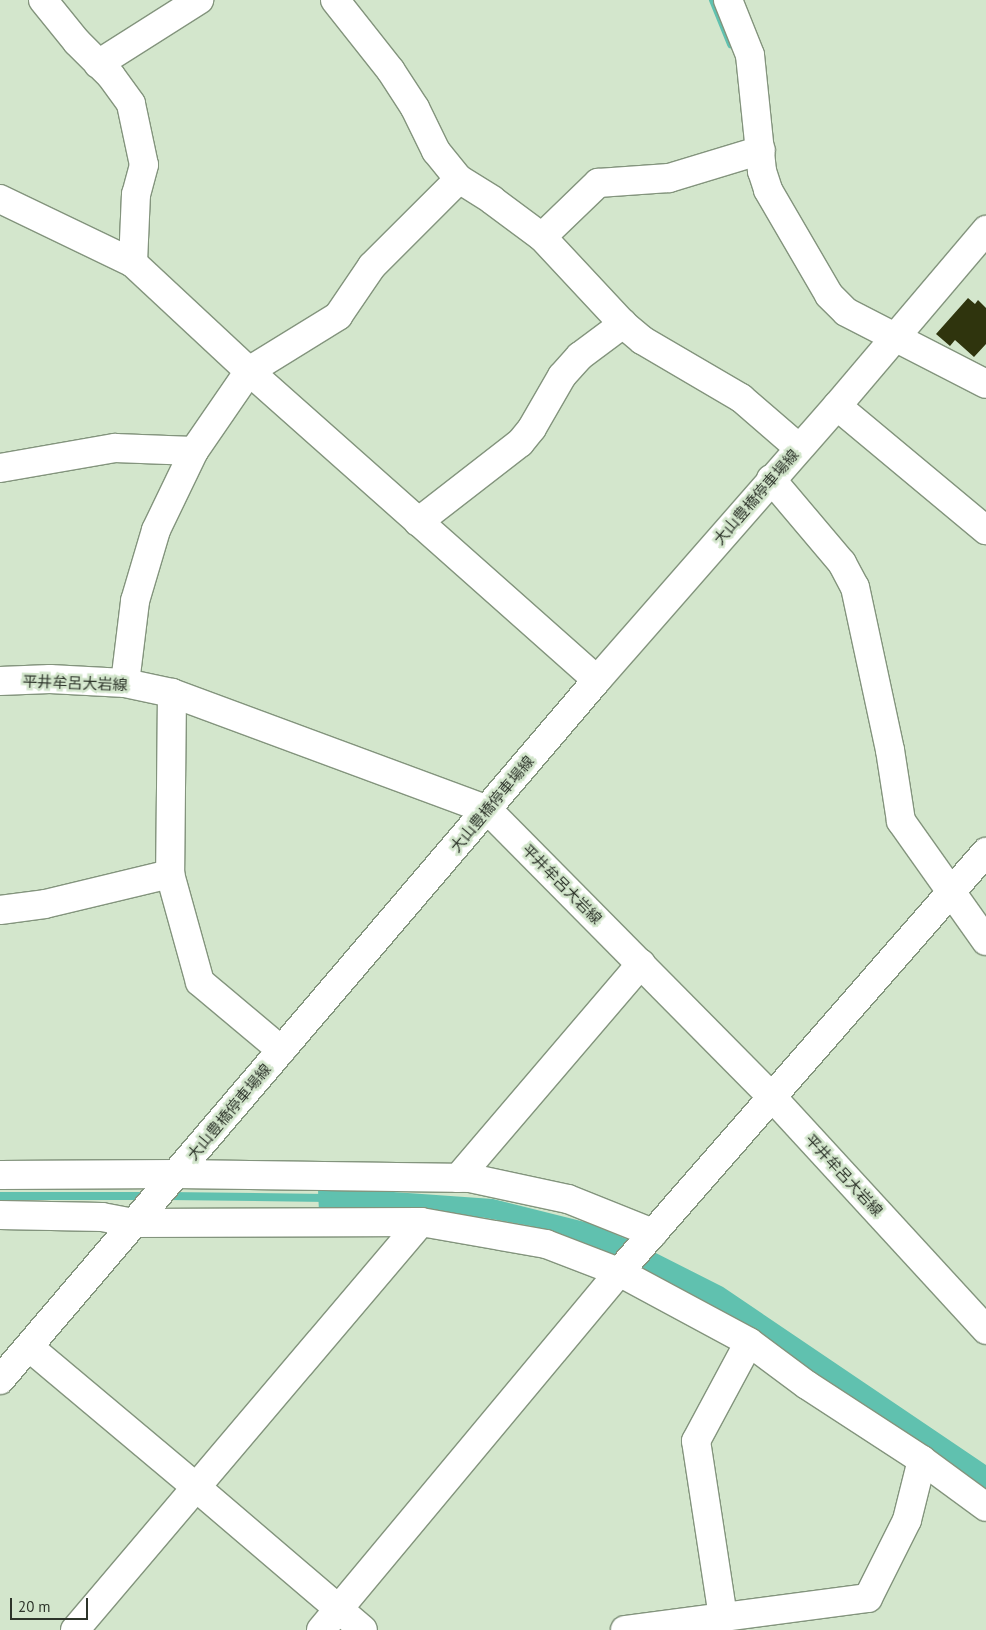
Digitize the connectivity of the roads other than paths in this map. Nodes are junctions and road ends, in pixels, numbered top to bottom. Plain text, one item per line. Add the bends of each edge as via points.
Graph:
1 (43, 0) edge
2 (199, 0) edge
3 (335, 0) edge
4 (728, 0) edge
5 (98, 64) junction
6 (761, 150) junction
7 (459, 179) junction
8 (0, 199) edge
9 (986, 230) edge
10 (542, 237) junction
11 (133, 263) junction
12 (623, 324) junction
13 (895, 335) junction
14 (249, 371) junction
15 (986, 384) edge
16 (837, 406) junction
17 (799, 448) junction
18 (194, 452) junction
19 (0, 468) edge
20 (771, 479) junction
21 (418, 522) junction
22 (986, 530) edge
23 (597, 680) junction
24 (0, 681) edge
25 (125, 683) junction
26 (172, 693) junction
27 (488, 810) junction
28 (986, 852) edge
29 (170, 874) junction
30 (952, 891) junction
31 (0, 910) edge
32 (986, 941) edge
33 (641, 964) junction
34 (281, 1050) junction
35 (773, 1098) junction
36 (0, 1175) edge
37 (174, 1177) junction
38 (458, 1178) junction
39 (0, 1215) edge
40 (138, 1218) junction
41 (421, 1222) junction
42 (653, 1233) junction
43 (619, 1272) junction
44 (986, 1330) edge
45 (749, 1342) junction
46 (28, 1347) junction
47 (0, 1380) edge
48 (922, 1460) junction
49 (197, 1488) junction
50 (986, 1506) edge
51 (338, 1609) junction
52 (723, 1617) junction
53 (760, 1621) edge
54 (75, 1630) edge
55 (321, 1630) edge
56 (363, 1630) edge
57 (624, 1630) edge

1 - 5 street
2 - 5 street
3 - 7 street via 391,71 415,108 436,151
4 - 6 street via 750,55
5 - 11 street via 131,104 141,143 144,165 136,194
6 - 10 street via 669,178 598,183
6 - 13 street via 762,171 768,190 829,295 846,312
7 - 10 street
7 - 14 street via 372,266 338,316
8 - 11 street
9 - 13 street, 大山豊橋停車場線
10 - 12 street
11 - 14 street
12 - 17 street via 642,340 741,398
12 - 21 street via 580,356 562,376 520,443
13 - 15 street
13 - 16 street, 大山豊橋停車場線
14 - 18 street
14 - 21 street
16 - 17 street, 大山豊橋停車場線
16 - 22 street
17 - 20 street, 大山豊橋停車場線
18 - 19 street via 115,448
18 - 25 street via 156,530 135,601
20 - 23 street, 大山豊橋停車場線
20 - 30 street via 842,563 855,588 890,750 901,821
21 - 23 street
23 - 27 street, 大山豊橋停車場線
24 - 25 street, 平井牟呂大岩線 via 50,679
25 - 26 street, 平井牟呂大岩線
26 - 27 street, 平井牟呂大岩線
26 - 29 street
27 - 33 street, 平井牟呂大岩線
27 - 34 street, 大山豊橋停車場線
28 - 30 street
29 - 31 street via 45,904
29 - 34 street via 200,982
30 - 32 street
30 - 35 street
33 - 35 street, 平井牟呂大岩線
33 - 38 street
34 - 37 street, 大山豊橋停車場線
35 - 42 street
35 - 44 street, 平井牟呂大岩線
36 - 37 street
37 - 38 street
37 - 40 street, 大山豊橋停車場線
38 - 42 street via 568,1199
39 - 40 street
40 - 41 street
40 - 46 street, 大山豊橋停車場線
41 - 43 street via 546,1244
41 - 49 street
42 - 43 street
43 - 45 street
43 - 51 street
45 - 48 street via 807,1386
45 - 52 street via 696,1441
46 - 47 street, 大山豊橋停車場線
46 - 49 street
48 - 50 street
48 - 53 street via 907,1520 868,1598
49 - 51 street
49 - 54 street
51 - 55 street
51 - 56 street
52 - 53 street
52 - 57 street

